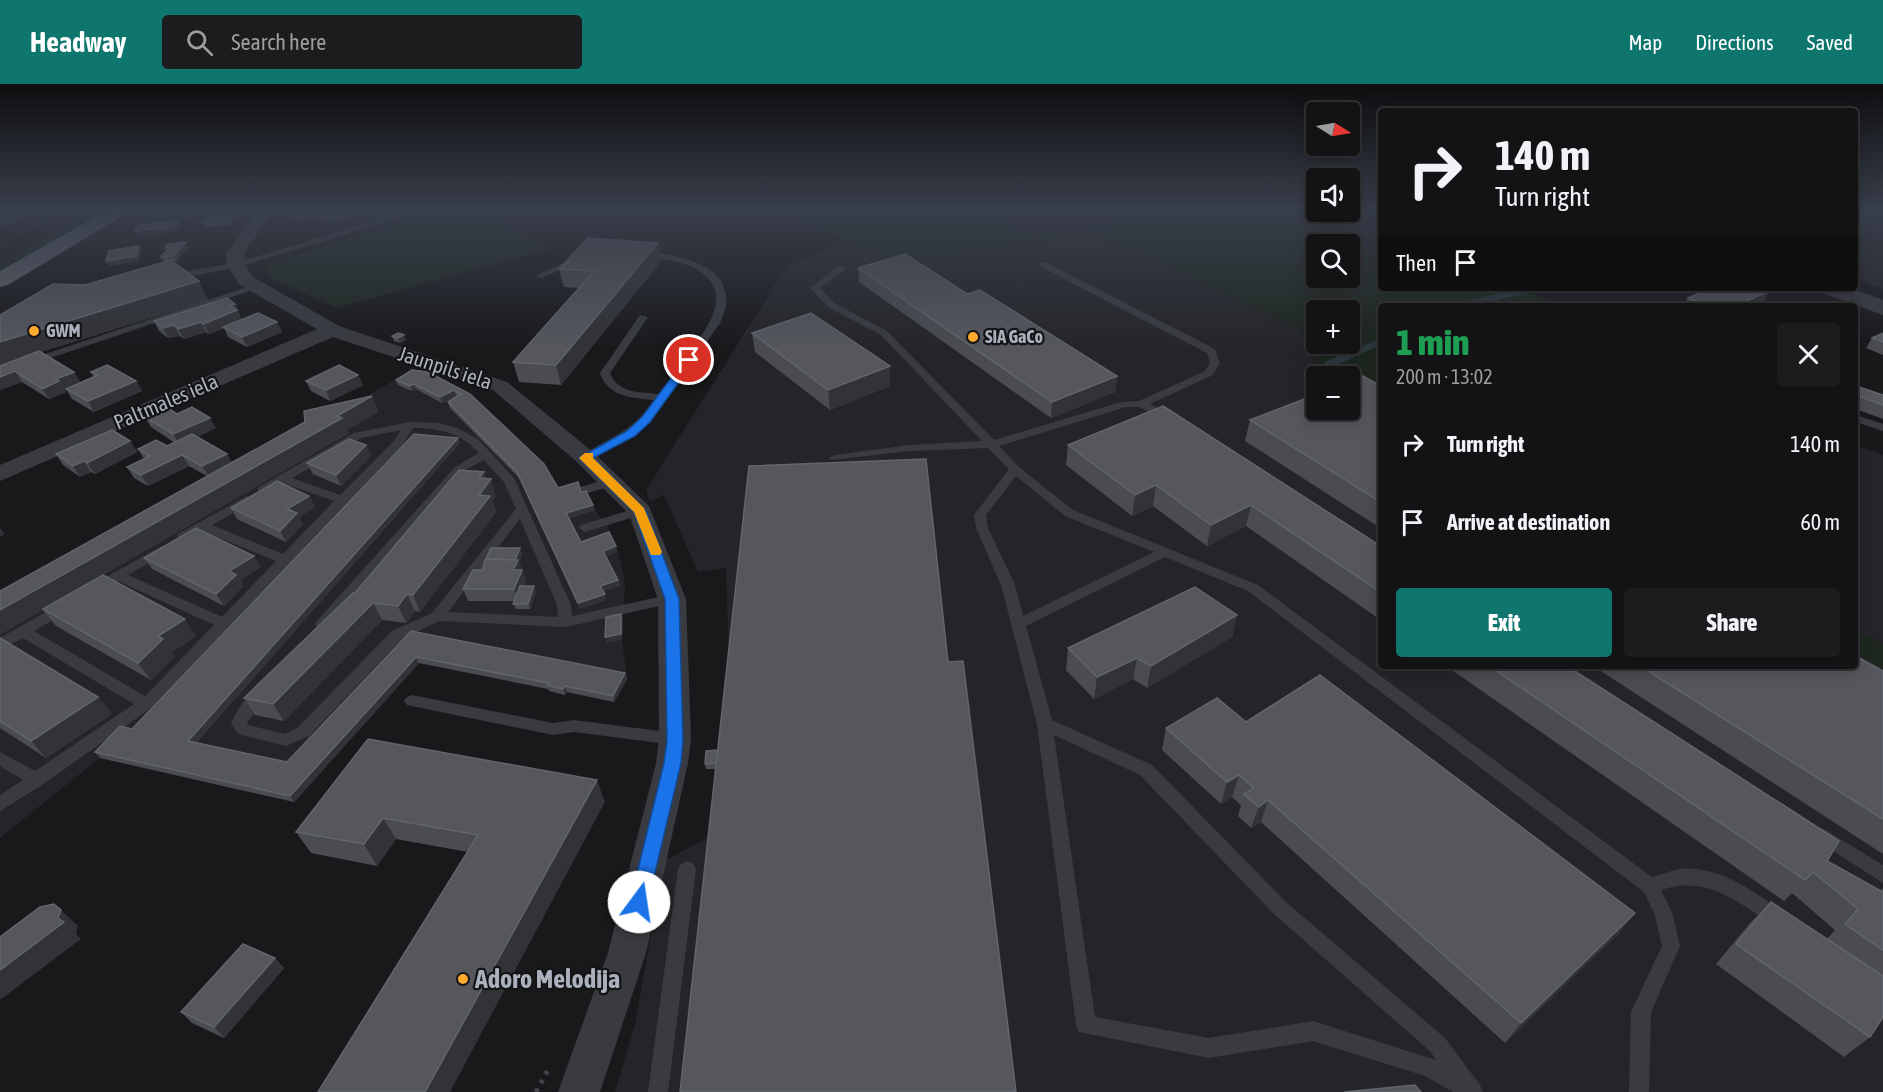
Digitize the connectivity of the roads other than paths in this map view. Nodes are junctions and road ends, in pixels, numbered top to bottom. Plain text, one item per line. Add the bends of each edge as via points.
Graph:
1 (43, 255) edge
2 (235, 255) edge
3 (269, 255) edge
4 (593, 255) edge
5 (647, 255) edge
6 (236, 265) junction
7 (1044, 265) dead end
8 (842, 268) dead end
9 (539, 276) dead end
10 (156, 279) edge
11 (0, 280) edge
12 (254, 288) junction
13 (1838, 291) edge
14 (1883, 308) edge
15 (643, 317) dead end
16 (332, 330) junction
17 (0, 372) edge
18 (663, 397) junction
19 (1141, 404) junction
20 (1858, 419) edge
21 (410, 425) junction
22 (1184, 427) edge
23 (1883, 428) edge
24 (994, 444) junction
25 (486, 454) junction
26 (585, 458) junction
27 (835, 458) dead end
28 (1015, 469) junction
29 (0, 474) edge
30 (282, 479) junction
31 (610, 482) junction
32 (581, 491) edge
33 (342, 500) junction
34 (522, 509) junction
35 (640, 511) junction
36 (203, 526) junction
37 (585, 528) dead end
38 (1163, 553) junction
39 (285, 560) junction
40 (118, 576) junction
41 (672, 599) junction
42 (437, 616) junction
43 (566, 622) junction
44 (224, 623) junction
45 (1018, 624) junction
46 (23, 631) junction
47 (313, 635) edge
48 (0, 645) edge
49 (274, 678) edge
50 (412, 701) dead end
51 (146, 704) junction
52 (1045, 724) junction
53 (675, 740) junction
54 (0, 759) edge
55 (36, 780) junction
56 (0, 804) edge
57 (1803, 823) edge
58 (687, 869) dead end
59 (1883, 875) edge
60 (1650, 886) junction
61 (1798, 934) edge
62 (579, 1092) edge
63 (658, 1092) edge
64 (1473, 1092) edge
65 (1640, 1092) edge

1 - 11 highway
2 - 6 street
3 - 6 lane
4 - 9 lane
5 - 18 lane via 669,257 700,268 716,279 723,295 723,307 715,323
6 - 10 lane
6 - 12 street, Jaunpils iela
7 - 19 lane via 1211,351 1215,363 1209,373
8 - 24 lane via 814,288 831,304 884,333
12 - 16 street, Jaunpils iela
12 - 17 lane
13 - 14 street
15 - 18 lane via 605,373 606,380 623,393
16 - 26 street, Jaunpils iela via 500,386
16 - 29 street, Paltmales iela
18 - 26 lane via 631,433
19 - 22 lane
19 - 24 lane via 1125,404
20 - 23 lane
21 - 25 lane via 453,430 474,441
21 - 30 lane via 358,435
21 - 33 lane via 399,442
24 - 27 lane via 910,448
24 - 28 lane
25 - 34 lane via 510,481
25 - 47 lane via 459,469
26 - 31 street, Jaunpils iela
28 - 38 lane via 1069,513
28 - 45 lane via 980,515 1008,585
30 - 33 lane
30 - 36 lane
31 - 32 lane
31 - 35 street, Jaunpils iela
33 - 39 lane
34 - 42 lane
34 - 43 lane via 564,605
35 - 37 lane
35 - 41 street, Jaunpils iela
36 - 39 lane
36 - 40 lane
38 - 45 lane
38 - 60 lane via 1253,588
39 - 44 lane
40 - 44 lane
40 - 46 lane
41 - 43 lane
41 - 53 street, Jaunpils iela
42 - 43 lane
42 - 49 lane via 397,635 303,732 286,740 243,730 240,723
44 - 51 lane
45 - 52 lane
46 - 48 lane
46 - 51 lane
50 - 53 lane via 553,729 574,726
51 - 55 lane
52 - 64 lane via 1146,770 1281,909 1438,1045
52 - 64 lane via 1086,1025 1209,1048 1313,1031 1429,1067
53 - 62 street, Jaunpils iela via 627,953
54 - 55 lane
55 - 56 lane
57 - 59 lane
58 - 63 lane
60 - 61 lane via 1681,877 1709,879 1742,894
60 - 65 lane via 1664,915 1671,946 1641,1012

